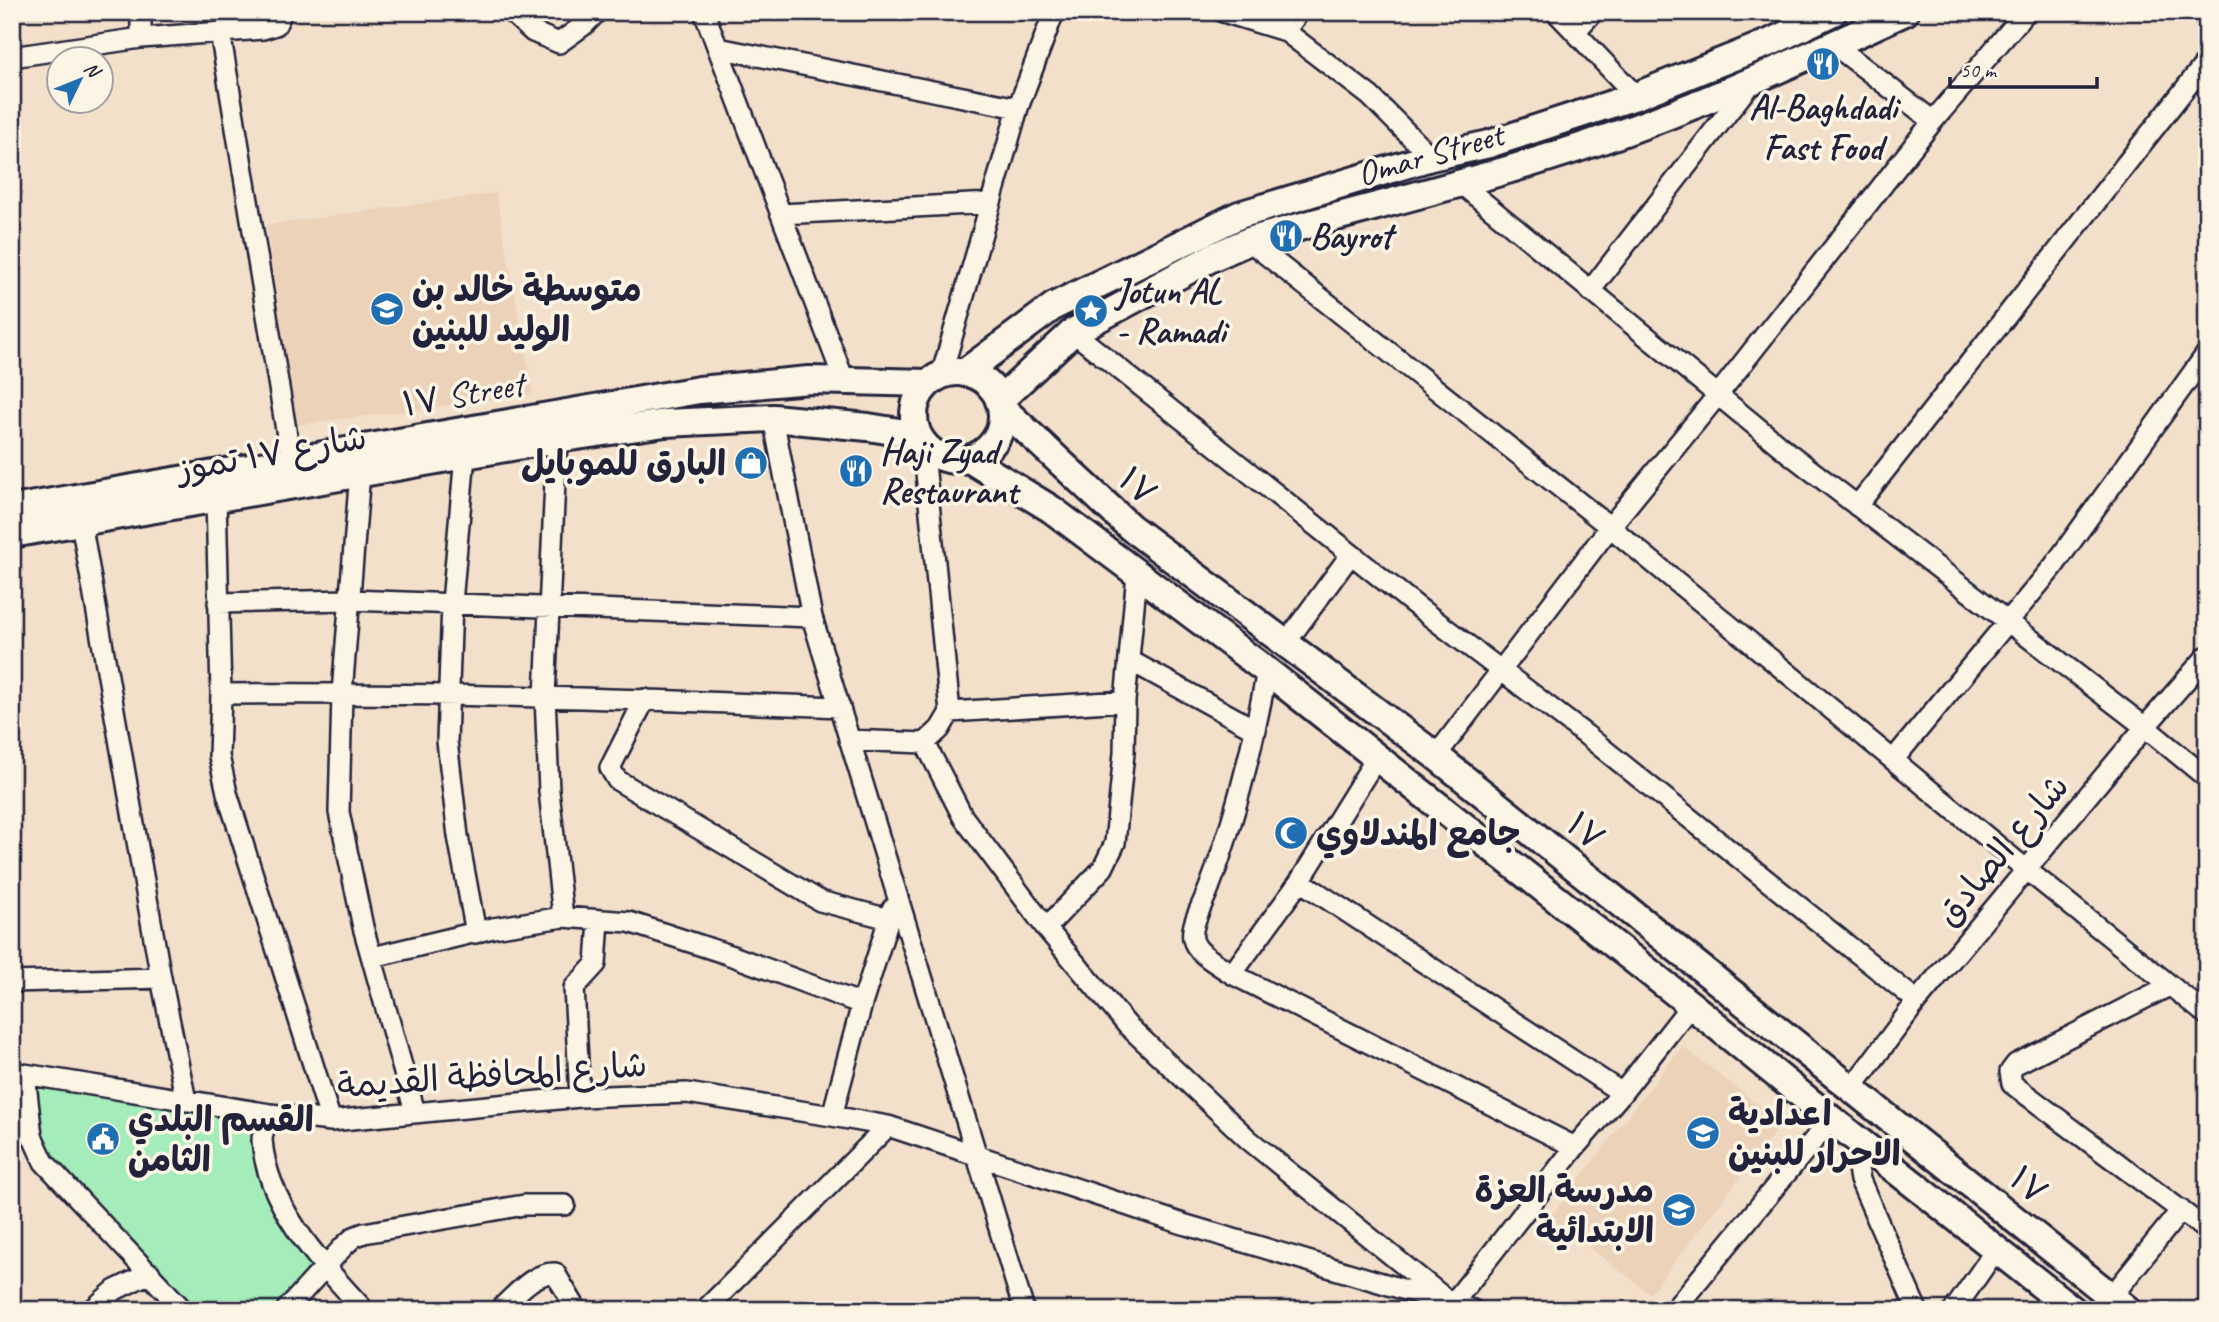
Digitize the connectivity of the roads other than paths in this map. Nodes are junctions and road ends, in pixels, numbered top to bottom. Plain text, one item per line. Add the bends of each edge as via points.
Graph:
1 (141, 12) edge
2 (282, 12) edge
3 (511, 12) edge
4 (597, 12) edge
5 (705, 12) edge
6 (1054, 12) edge
7 (1223, 12) edge
8 (1299, 12) edge
9 (1556, 12) edge
10 (1593, 12) edge
11 (1833, 12) edge
12 (1905, 12) edge
13 (2026, 12) edge
14 (2201, 12) edge
15 (2207, 17) edge
16 (1285, 31) junction
17 (1576, 31) junction
18 (220, 32) junction
19 (141, 38) junction
20 (1833, 44) junction
21 (718, 48) junction
22 (12, 57) edge
23 (2207, 61) edge
24 (1753, 80) junction
25 (1636, 96) junction
26 (1018, 108) junction
27 (1933, 121) junction
28 (1432, 157) junction
29 (1460, 183) junction
30 (990, 203) junction
31 (781, 214) junction
32 (1248, 241) junction
33 (1590, 291) junction
34 (1073, 332) junction
35 (2207, 353) edge
36 (945, 377) junction
37 (844, 380) junction
38 (1717, 396) junction
39 (1000, 404) junction
40 (773, 418) junction
41 (557, 439) junction
42 (921, 439) junction
43 (465, 455) junction
44 (969, 459) junction
45 (291, 460) junction
46 (360, 473) junction
47 (216, 498) junction
48 (1857, 506) junction
49 (12, 509) edge
50 (81, 522) junction
51 (1610, 527) junction
52 (12, 534) edge
53 (1351, 554) junction
54 (1137, 574) junction
55 (350, 600) junction
56 (218, 603) junction
57 (452, 603) junction
58 (548, 607) junction
59 (812, 617) junction
60 (2008, 622) junction
61 (1285, 644) junction
62 (2207, 656) edge
63 (1129, 660) junction
64 (1500, 670) junction
65 (1267, 671) junction
66 (342, 692) junction
67 (221, 694) junction
68 (447, 695) junction
69 (545, 696) junction
70 (645, 699) junction
71 (1125, 701) junction
72 (840, 707) junction
73 (950, 712) junction
74 (2145, 727) junction
75 (1256, 730) junction
76 (849, 740) junction
77 (925, 743) junction
78 (1436, 756) junction
79 (1377, 757) junction
80 (1894, 759) junction
81 (2207, 778) edge
82 (2027, 870) junction
83 (1300, 881) junction
84 (896, 894) junction
85 (563, 917) junction
86 (889, 919) junction
87 (599, 920) junction
88 (1046, 928) junction
89 (476, 933) junction
90 (373, 957) junction
91 (1232, 974) junction
92 (161, 978) junction
93 (12, 982) edge
94 (2169, 986) junction
95 (1917, 1001) junction
96 (862, 1004) junction
97 (1691, 1004) junction
98 (2207, 1015) edge
99 (19, 1073) edge
100 (1852, 1088) junction
101 (1622, 1093) junction
102 (580, 1097) junction
103 (186, 1101) junction
104 (415, 1112) junction
105 (270, 1114) junction
106 (832, 1116) junction
107 (1831, 1119) junction
108 (331, 1121) junction
109 (888, 1126) junction
110 (1864, 1144) junction
111 (1575, 1146) junction
112 (974, 1153) junction
113 (565, 1205) dead end
114 (2181, 1210) junction
115 (2207, 1230) edge
116 (1997, 1248) junction
117 (325, 1267) junction
118 (150, 1273) junction
119 (1451, 1302) junction
120 (2120, 1303) edge
121 (92, 1310) edge
122 (183, 1310) edge
123 (286, 1310) edge
124 (364, 1310) edge
125 (499, 1310) edge
126 (577, 1310) edge
127 (705, 1310) edge
128 (1024, 1310) edge
129 (1473, 1310) edge
130 (1674, 1310) edge
131 (1917, 1310) edge
132 (1954, 1310) edge
133 (2073, 1310) edge

1 - 19 street
2 - 18 street via 276,25
3 - 4 street via 533,32 559,43
5 - 21 street
6 - 26 street
7 - 16 street
8 - 16 street
9 - 17 street
10 - 17 street
11 - 25 main road, Omar Street
12 - 20 main road, Omar Street
13 - 27 street
14 - 15 street
16 - 28 street via 1370,96
17 - 25 street
18 - 19 street
18 - 45 street
19 - 22 street
20 - 24 main road, Omar Street
20 - 27 street
21 - 26 street
21 - 31 street
23 - 48 street
24 - 29 main road, Omar Street via 1645,124
24 - 33 street
25 - 28 main road, Omar Street via 1489,144
26 - 30 street
27 - 38 street
28 - 36 main road, Omar Street via 1239,215 1200,232 1054,306
29 - 32 main road, Omar Street
29 - 33 street
30 - 31 street
30 - 36 street
31 - 37 street
32 - 34 main road, Omar Street
32 - 51 street
33 - 38 street
34 - 39 main road, Omar Street
34 - 53 street
35 - 60 street
36 - 37 main road, ١٧ Street
36 - 39 main road via 979,378
36 - 42 main road via 922,391 914,413
37 - 45 main road, ١٧ Street via 699,390
38 - 48 street
38 - 51 street
39 - 44 main road via 998,434 981,454
39 - 61 main road, ١٧ via 1130,527
40 - 41 main road, شارع ١٧ تموز via 665,423
40 - 42 main road, شارع ١٧ تموز via 868,426
40 - 59 street
41 - 43 main road, شارع ١٧ تموز
41 - 58 street
42 - 44 main road via 943,458
42 - 73 street
43 - 46 main road, شارع ١٧ تموز
43 - 57 street
44 - 54 main road, ١٧ via 1051,509
45 - 49 main road, ١٧ Street
46 - 47 main road, شارع ١٧ تموز
46 - 55 street
47 - 50 main road, شارع ١٧ تموز
47 - 56 street
48 - 60 street
50 - 52 main road, شارع ١٧ تموز
50 - 92 street
51 - 64 street
51 - 80 street
53 - 61 street
53 - 64 street
54 - 63 street
54 - 65 main road, ١٧
55 - 56 street
55 - 57 street
55 - 66 street
56 - 67 street
57 - 58 street
57 - 68 street
58 - 59 street
58 - 69 street
59 - 72 street
60 - 74 street
60 - 80 street
61 - 78 main road, ١٧
62 - 74 street, شارع الصادق
63 - 71 street
63 - 75 street
64 - 78 street
64 - 95 street
65 - 75 street
65 - 79 main road, ١٧
66 - 67 street
66 - 68 street
66 - 90 street via 339,812
67 - 108 street via 219,756 227,793
68 - 69 street
68 - 89 street via 447,741 458,836
69 - 70 street
69 - 85 street
70 - 72 street
70 - 86 street via 610,768 617,780 820,901
71 - 73 street
71 - 88 street via 1115,843 1102,869
72 - 76 street
73 - 77 street
74 - 81 street
74 - 82 street, شارع الصادق
75 - 91 street via 1237,803 1193,931 1193,941 1201,951
76 - 77 street
76 - 84 street
77 - 88 street via 963,817
78 - 100 main road, ١٧
79 - 83 street
79 - 97 main road, ١٧
80 - 82 street
82 - 94 street
82 - 95 street, شارع الصادق
83 - 91 street
83 - 101 street
84 - 86 street
84 - 112 street
85 - 87 street
85 - 89 street
86 - 96 street
87 - 96 street via 629,922
87 - 102 street via 596,964 575,988
88 - 119 street via 1127,1025 1249,1140
89 - 90 street
90 - 104 street
91 - 111 street
92 - 93 street
92 - 103 street
94 - 98 street
94 - 114 street via 2015,1064 2010,1072 2012,1084
95 - 100 street, شارع الصادق
96 - 106 street
97 - 101 street
97 - 107 main road, ١٧
99 - 103 street, شارع المحافظة القديمة
99 - 118 street via 32,1136 44,1162
100 - 120 main road, ١٧
101 - 111 street
102 - 104 street, شارع المحافظة القديمة
102 - 106 street, شارع المحافظة القديمة via 687,1093
103 - 105 street, شارع المحافظة القديمة
104 - 108 street, شارع المحافظة القديمة
105 - 108 street, شارع المحافظة القديمة
105 - 117 street via 262,1137 270,1180 303,1241
106 - 109 street, شارع المحافظة القديمة
107 - 110 main road, ١٧
107 - 130 street
109 - 112 street, شارع المحافظة القديمة
109 - 127 street
110 - 116 main road, ١٧
110 - 131 street via 1860,1180
111 - 119 street
112 - 119 street, شارع المحافظة القديمة via 1183,1224
112 - 128 street
113 - 117 street via 524,1205 365,1233 344,1246
114 - 115 street
114 - 120 street
116 - 132 street
116 - 133 main road, ١٧
117 - 123 street
117 - 124 street
118 - 121 street via 115,1290
118 - 122 street
119 - 129 street
125 - 126 street via 545,1272 555,1273

